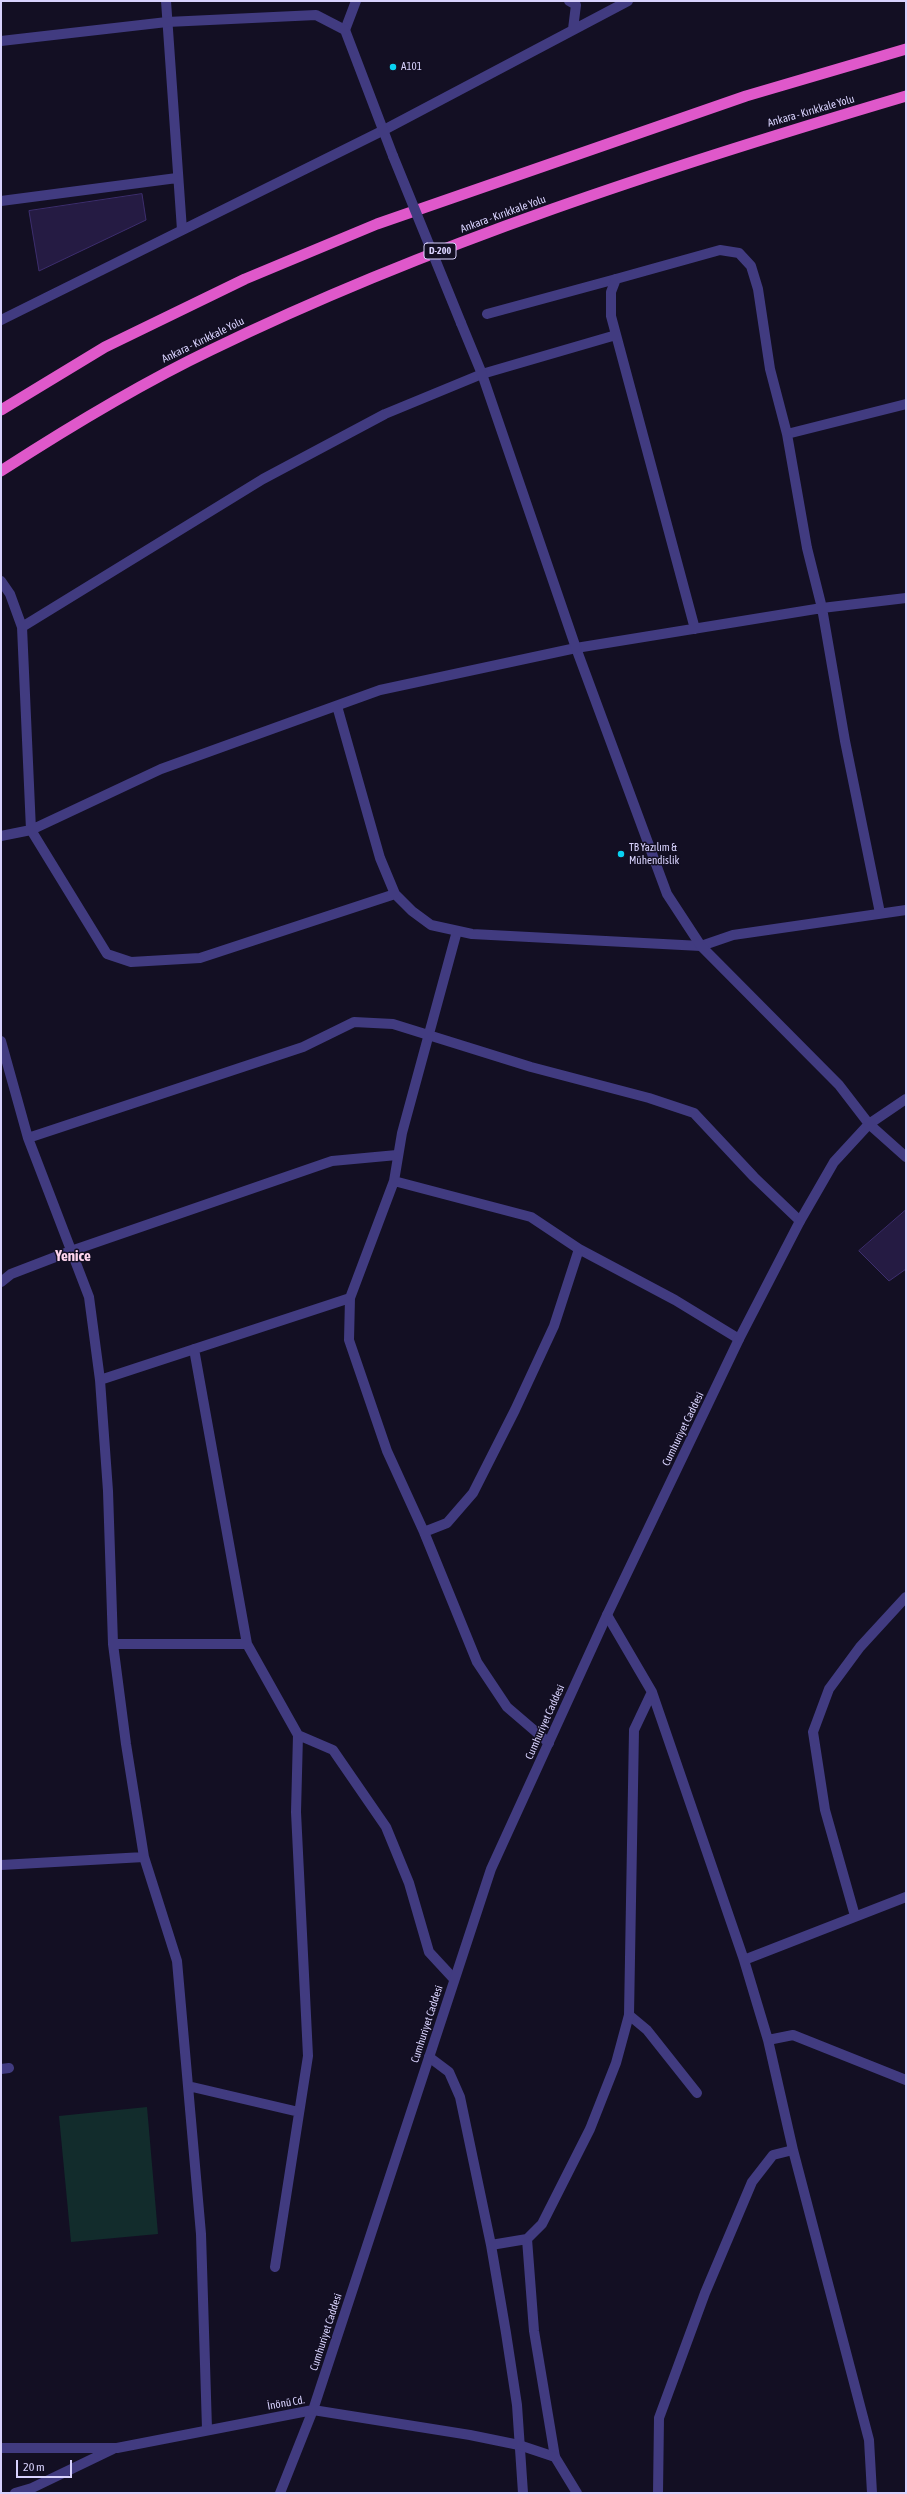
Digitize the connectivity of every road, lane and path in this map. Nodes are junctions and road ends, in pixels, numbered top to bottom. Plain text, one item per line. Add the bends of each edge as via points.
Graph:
1 (166, 1) edge
2 (356, 1) edge
3 (569, 1) edge
4 (628, 1) edge
5 (167, 22) junction
6 (573, 29) junction
7 (346, 30) junction
8 (1, 41) edge
9 (906, 49) edge
10 (906, 96) edge
11 (382, 131) junction
12 (177, 178) junction
13 (1, 201) edge
14 (182, 230) junction
15 (616, 279) junction
16 (487, 314) dead end
17 (1, 320) edge
18 (616, 335) junction
19 (482, 374) junction
20 (906, 404) edge
21 (1, 410) edge
22 (787, 434) junction
23 (1, 471) edge
24 (1, 581) edge
25 (906, 598) edge
26 (822, 608) junction
27 (22, 627) junction
28 (696, 629) junction
29 (576, 648) junction
30 (337, 706) junction
31 (31, 830) junction
32 (1, 836) edge
33 (395, 894) junction
34 (906, 910) edge
35 (880, 913) junction
36 (457, 931) junction
37 (701, 946) junction
38 (428, 1036) junction
39 (1, 1041) edge
40 (906, 1099) edge
41 (869, 1124) junction
42 (28, 1138) junction
43 (397, 1155) junction
44 (906, 1157) edge
45 (394, 1180) junction
46 (800, 1221) junction
47 (579, 1249) junction
48 (71, 1251) junction
49 (1, 1282) edge
50 (350, 1298) junction
51 (739, 1339) junction
52 (194, 1349) junction
53 (100, 1380) junction
54 (424, 1532) junction
55 (906, 1597) edge
56 (607, 1615) junction
57 (113, 1644) junction
58 (247, 1644) junction
59 (652, 1692) junction
60 (298, 1734) junction
61 (549, 1743) junction
62 (144, 1857) junction
63 (1, 1865) edge
64 (906, 1897) edge
65 (855, 1916) junction
66 (744, 1960) junction
67 (454, 1979) junction
68 (629, 2015) junction
69 (768, 2040) junction
70 (429, 2057) junction
71 (906, 2080) edge
72 (188, 2086) junction
73 (697, 2093) dead end
74 (299, 2112) junction
75 (793, 2150) junction
76 (527, 2239) junction
77 (491, 2244) junction
78 (275, 2267) dead end
79 (313, 2410) junction
80 (207, 2429) junction
81 (519, 2445) junction
82 (1, 2448) edge
83 (117, 2448) junction
84 (555, 2457) junction
85 (15, 2493) edge
86 (280, 2493) edge
87 (523, 2493) edge
88 (577, 2493) edge
89 (658, 2493) edge
90 (872, 2493) edge

1 - 5 street
2 - 7 street
3 - 6 street via 576,5
4 - 6 street
5 - 7 street via 316,15
5 - 8 street
5 - 12 street
6 - 11 street
7 - 11 street
9 - 21 highway via 746,96 377,224 245,279 104,347
10 - 23 highway, Ankara - Kırıkkale Yolu / D-200 via 750,142 506,226 391,269 209,351 114,401
11 - 14 street
11 - 19 street, bridge
12 - 13 street
12 - 14 street
14 - 17 street
15 - 16 street
15 - 18 street via 611,292 611,316
15 - 22 street via 720,250 739,253 751,266 758,290 770,369
18 - 19 street
18 - 28 street
19 - 27 street via 385,414 263,479
19 - 29 street
20 - 22 street
22 - 26 street via 807,548
24 - 27 street via 10,594
25 - 26 street
26 - 28 street
26 - 35 street via 845,742
27 - 31 street
28 - 29 street
29 - 30 street via 380,690
29 - 37 street via 667,894
30 - 31 street via 161,769
30 - 33 street via 380,858
31 - 32 street
31 - 33 street via 108,954 131,962 200,958
33 - 36 street via 431,925
34 - 35 street
35 - 37 street via 733,936
36 - 37 street via 472,934
36 - 38 street
37 - 41 street via 839,1085
38 - 42 street via 393,1024 354,1022 303,1047
38 - 43 street
38 - 46 street via 694,1113 754,1177
39 - 42 street
40 - 41 street, Cumhuriyet Caddesi
41 - 44 street
41 - 46 street, Cumhuriyet Caddesi via 834,1162
42 - 48 street
43 - 45 street
43 - 48 street via 332,1161
45 - 47 street via 531,1217
45 - 50 street
46 - 51 street, Cumhuriyet Caddesi
47 - 51 street via 675,1300
47 - 54 street via 554,1326 473,1493 447,1523
48 - 49 street via 11,1274
48 - 53 street via 89,1297
50 - 52 street
50 - 54 street via 349,1340 387,1451
51 - 56 street, Cumhuriyet Caddesi
52 - 53 street
52 - 58 street
53 - 57 street via 108,1491
54 - 61 street via 477,1662 507,1707
55 - 65 street via 860,1647 828,1689 813,1732 825,1810
56 - 59 street
56 - 61 street, Cumhuriyet Caddesi
57 - 58 street
57 - 62 street
58 - 60 street
59 - 66 street
59 - 68 street via 634,1730
60 - 67 street via 333,1750 386,1827 409,1883 429,1952
60 - 74 street via 296,1812 308,2056
61 - 67 street, Cumhuriyet Caddesi via 491,1869
62 - 63 street
62 - 72 street via 177,1961
64 - 65 street
65 - 66 street
66 - 69 street
67 - 70 street, Cumhuriyet Caddesi
68 - 73 street via 647,2030
68 - 76 street via 616,2063 590,2129 542,2224
69 - 71 street via 794,2035
69 - 75 street
70 - 77 street via 449,2072 460,2097
70 - 79 street, Cumhuriyet Caddesi
72 - 74 street
72 - 80 street via 201,2234
74 - 78 street
75 - 89 street via 773,2154 752,2182 705,2293 659,2418
75 - 90 street via 869,2440
76 - 77 street
76 - 84 street via 534,2331
77 - 81 street via 517,2405
79 - 80 street, İnönü Cd.
79 - 81 street, İnönü Cd. via 470,2434
79 - 86 street, Cumhuriyet Caddesi
80 - 83 street, İnönü Cd.
81 - 84 street, İnönü Cd.
81 - 87 street
82 - 83 street, İnönü Cd.
83 - 85 street via 32,2488
84 - 88 street

